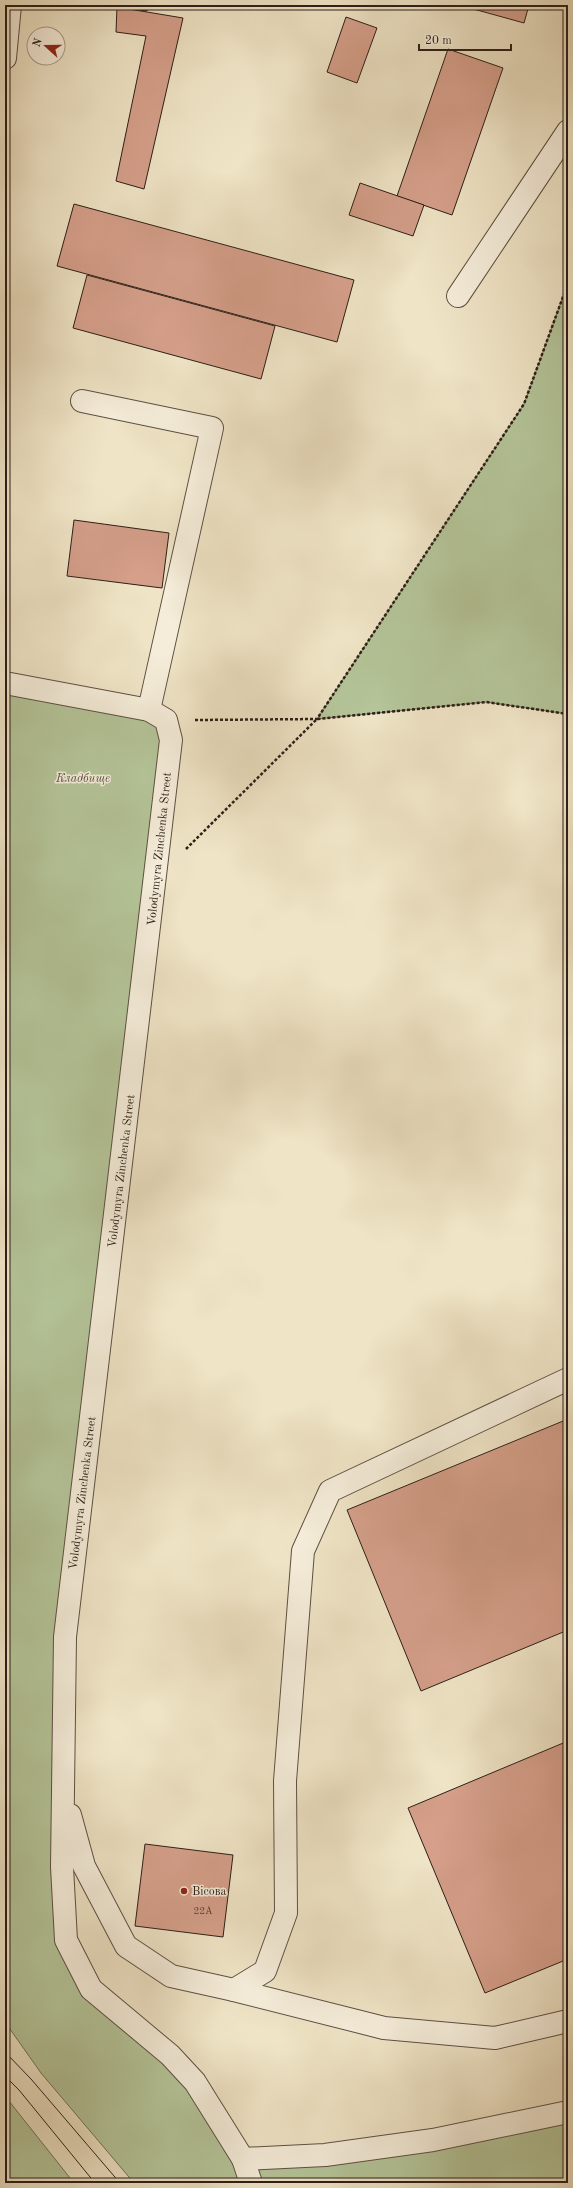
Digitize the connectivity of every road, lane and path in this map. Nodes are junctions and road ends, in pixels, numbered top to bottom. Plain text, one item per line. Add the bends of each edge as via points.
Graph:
1 (10, 5) edge
2 (5, 58) edge
3 (568, 131) edge
4 (568, 283) edge
5 (458, 296) dead end
6 (82, 401) dead end
7 (5, 684) edge
8 (568, 714) edge
9 (157, 715) junction
10 (317, 719) junction
11 (156, 879) junction
12 (568, 1379) edge
13 (63, 1788) junction
14 (234, 1990) junction
15 (568, 2021) edge
16 (568, 2112) edge
17 (243, 2159) junction
18 (251, 2183) edge

1 - 2 street
3 - 5 street
4 - 10 path via 524,404
6 - 9 street via 212,428
7 - 9 street
8 - 10 path via 486,702
9 - 10 path
9 - 11 street, Volodymyra Zinchenka Street via 171,740
10 - 11 path
11 - 13 street, Volodymyra Zinchenka Street via 65,1637
12 - 14 street via 330,1491 302,1551 285,1781 286,1913 265,1971
13 - 14 street via 84,1866 126,1946 170,1976
13 - 17 street, Volodymyra Zinchenka Street via 62,1867 66,1940 91,1989 170,2055 195,2082
14 - 15 street via 391,2029 495,2038
16 - 17 street via 433,2140 325,2156
17 - 18 street, Volodymyra Zinchenka Street

